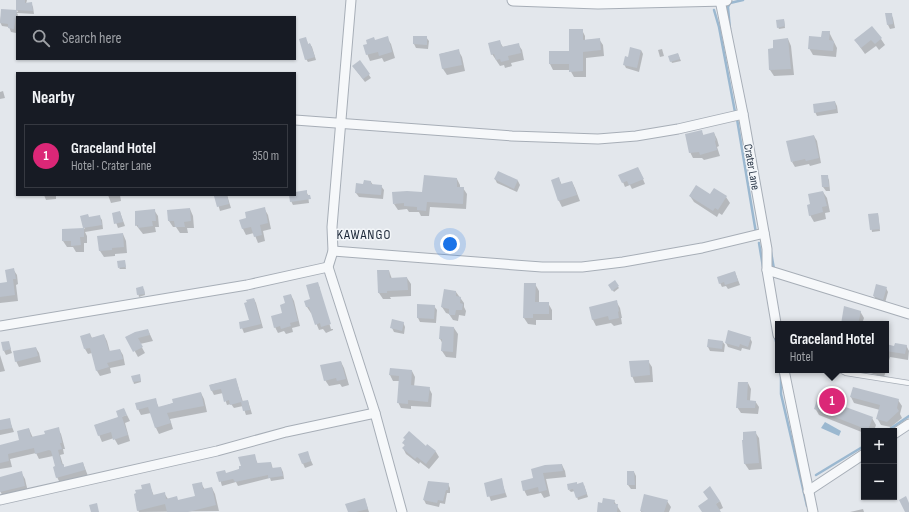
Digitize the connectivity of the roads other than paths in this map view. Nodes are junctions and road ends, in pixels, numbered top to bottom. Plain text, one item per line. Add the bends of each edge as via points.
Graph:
1 (351, 0) edge
2 (513, 0) edge
3 (722, 0) edge
4 (743, 114) junction
5 (296, 120) edge
6 (340, 123) junction
7 (764, 233) junction
8 (333, 251) junction
9 (328, 267) junction
10 (767, 270) junction
11 (909, 314) edge
12 (776, 321) edge
13 (0, 326) edge
14 (785, 373) edge
15 (846, 373) edge
16 (909, 383) edge
17 (375, 413) junction
18 (909, 424) edge
19 (897, 432) edge
20 (861, 456) edge
21 (808, 491) junction
22 (0, 500) edge
23 (402, 512) edge
24 (813, 512) edge

1 - 6 street
2 - 3 street via 598,3
3 - 4 street, Crater Lane
4 - 6 street via 650,134 598,140
4 - 7 street, Crater Lane
5 - 6 street
6 - 8 street via 332,227
7 - 8 street via 702,248 582,267 542,267
7 - 10 street, Crater Lane
8 - 9 street
9 - 13 street via 247,285
9 - 17 street
10 - 11 street
10 - 12 street, Crater Lane
14 - 21 street
15 - 16 lane
17 - 22 street
17 - 23 street
18 - 19 street
20 - 21 street
21 - 24 street

